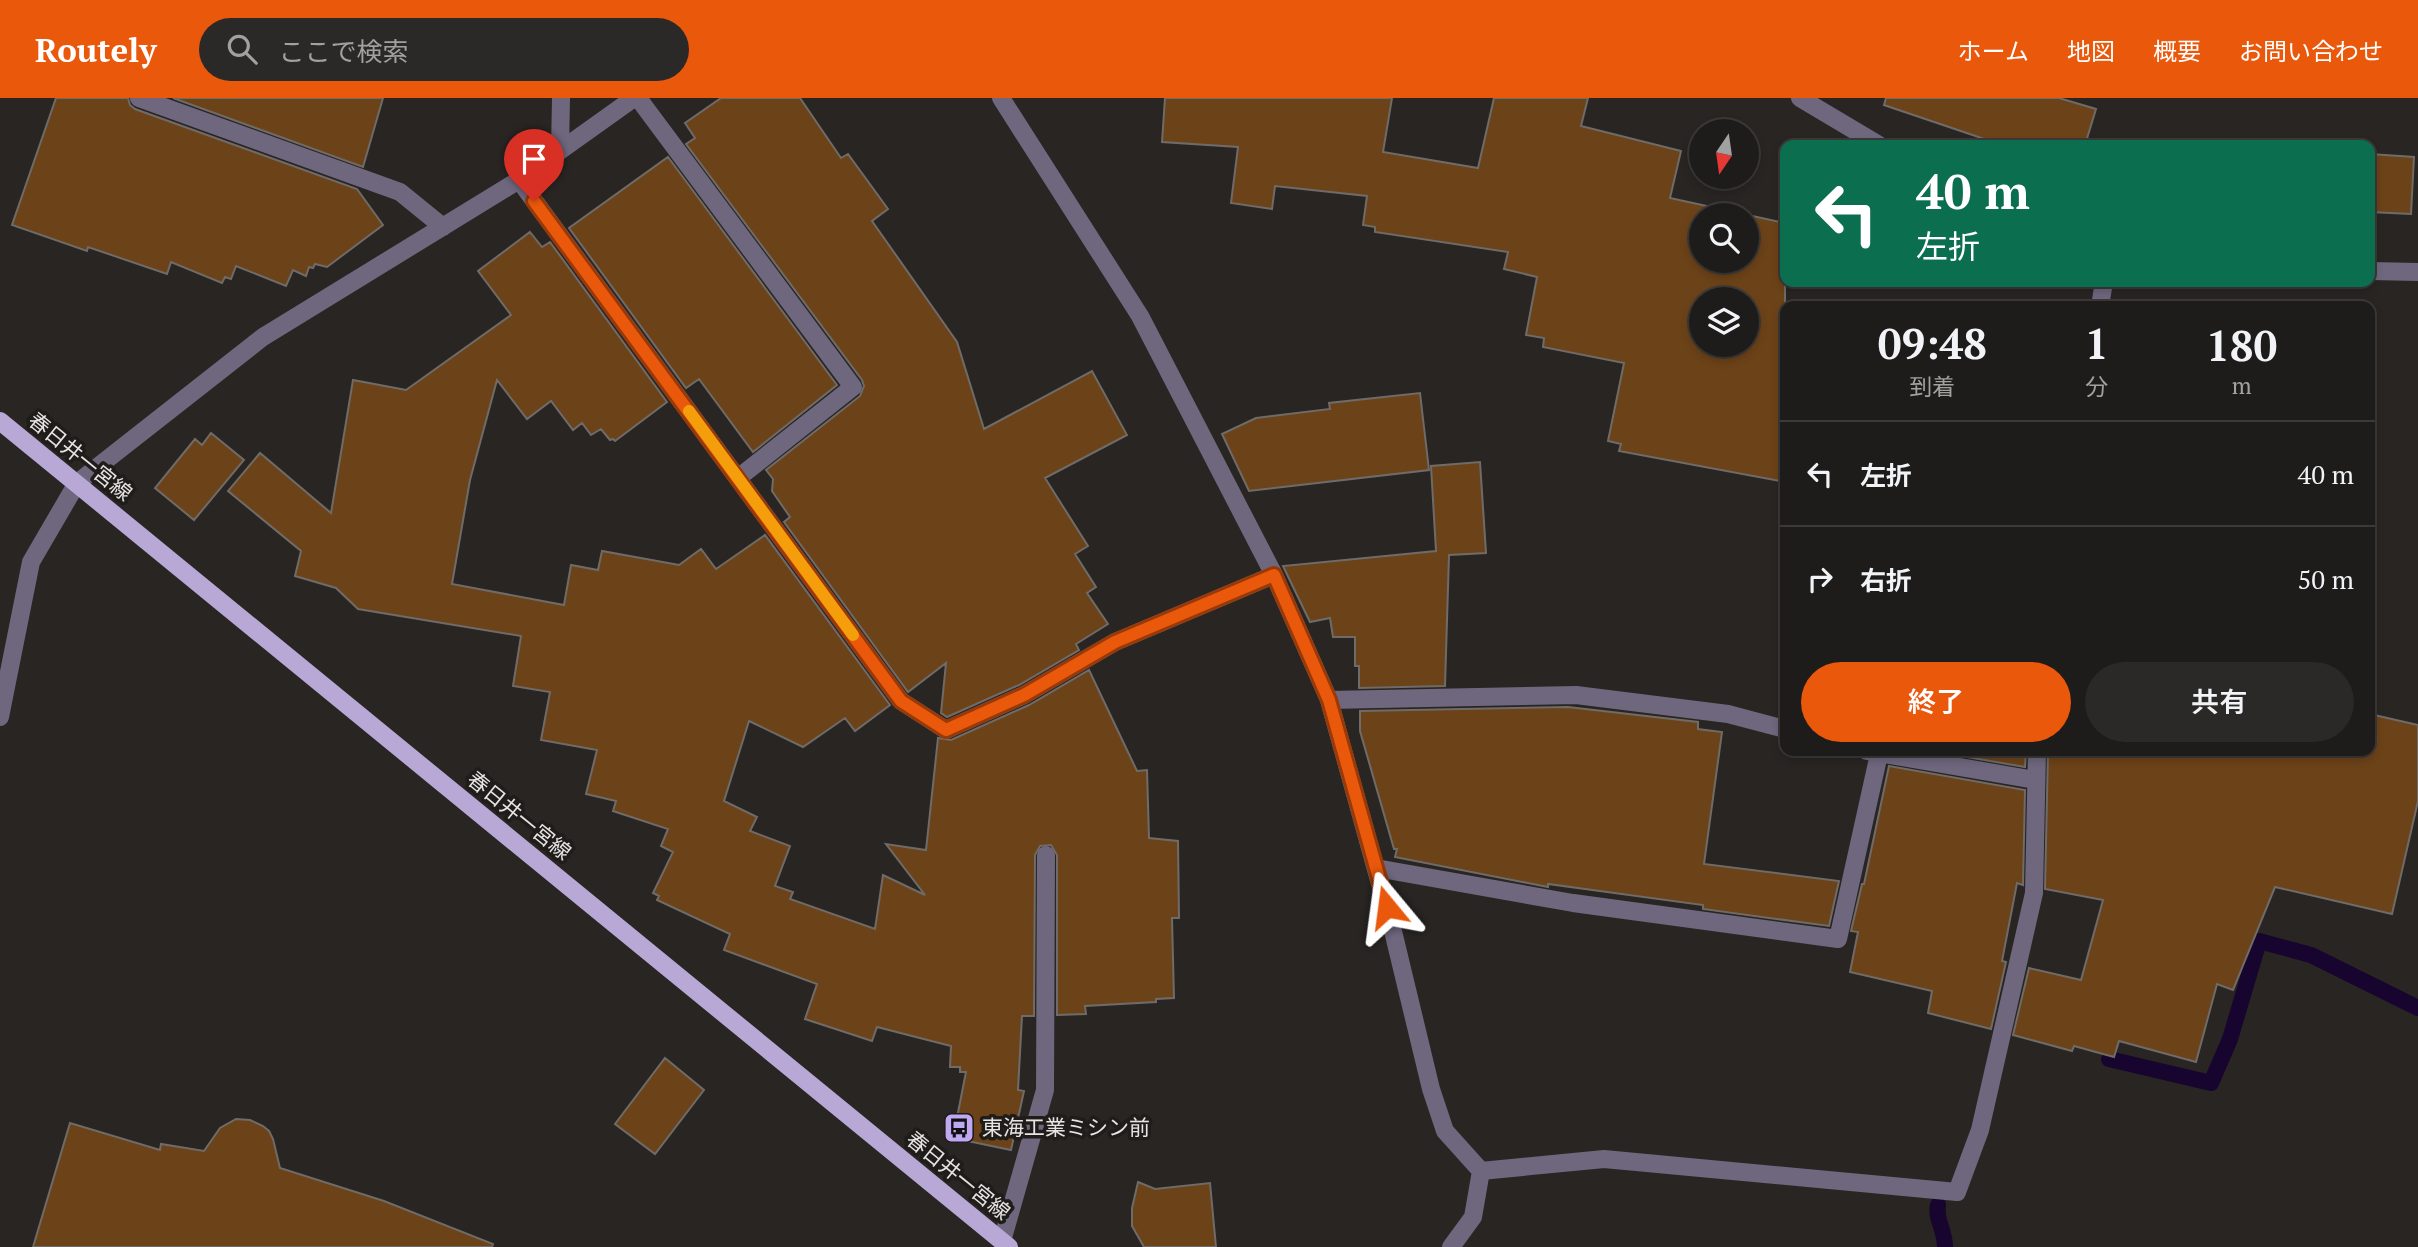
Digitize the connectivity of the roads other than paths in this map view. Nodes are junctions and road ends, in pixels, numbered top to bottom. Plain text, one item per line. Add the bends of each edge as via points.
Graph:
1 (139, 98) edge
2 (561, 98) edge
3 (636, 98) edge
4 (1001, 98) edge
5 (1800, 98) edge
6 (1871, 140) edge
7 (561, 150) junction
8 (519, 180) junction
9 (443, 226) junction
10 (2375, 271) edge
11 (2418, 272) edge
12 (0, 421) edge
13 (738, 478) junction
14 (77, 483) junction
15 (1274, 575) junction
16 (1329, 700) junction
17 (0, 718) edge
18 (1780, 728) edge
19 (1872, 756) edge
20 (1896, 756) edge
21 (2037, 756) edge
22 (2035, 780) junction
23 (1046, 855) dead end
24 (1376, 869) junction
25 (1481, 1171) junction
26 (1006, 1244) edge
27 (1451, 1247) edge

1 - 9 street via 400,192
2 - 7 street
3 - 7 street
3 - 13 street via 853,387
4 - 15 street via 1140,316
5 - 6 street
7 - 8 street
8 - 9 street
8 - 13 street
9 - 14 street via 263,337
10 - 11 street
12 - 14 main road, 春日井一宮線
13 - 15 street via 901,701 946,730 1024,695 1115,642
14 - 17 street via 31,562
14 - 26 main road, 春日井一宮線
15 - 16 street
16 - 18 street via 1576,695 1728,714
16 - 24 street
19 - 24 street via 1838,939 1573,904
20 - 22 street
21 - 22 street
22 - 25 street via 2034,893 1980,1130 1957,1192 1604,1159
23 - 26 street via 1045,1090
24 - 25 street via 1445,1131
25 - 27 street via 1473,1217

